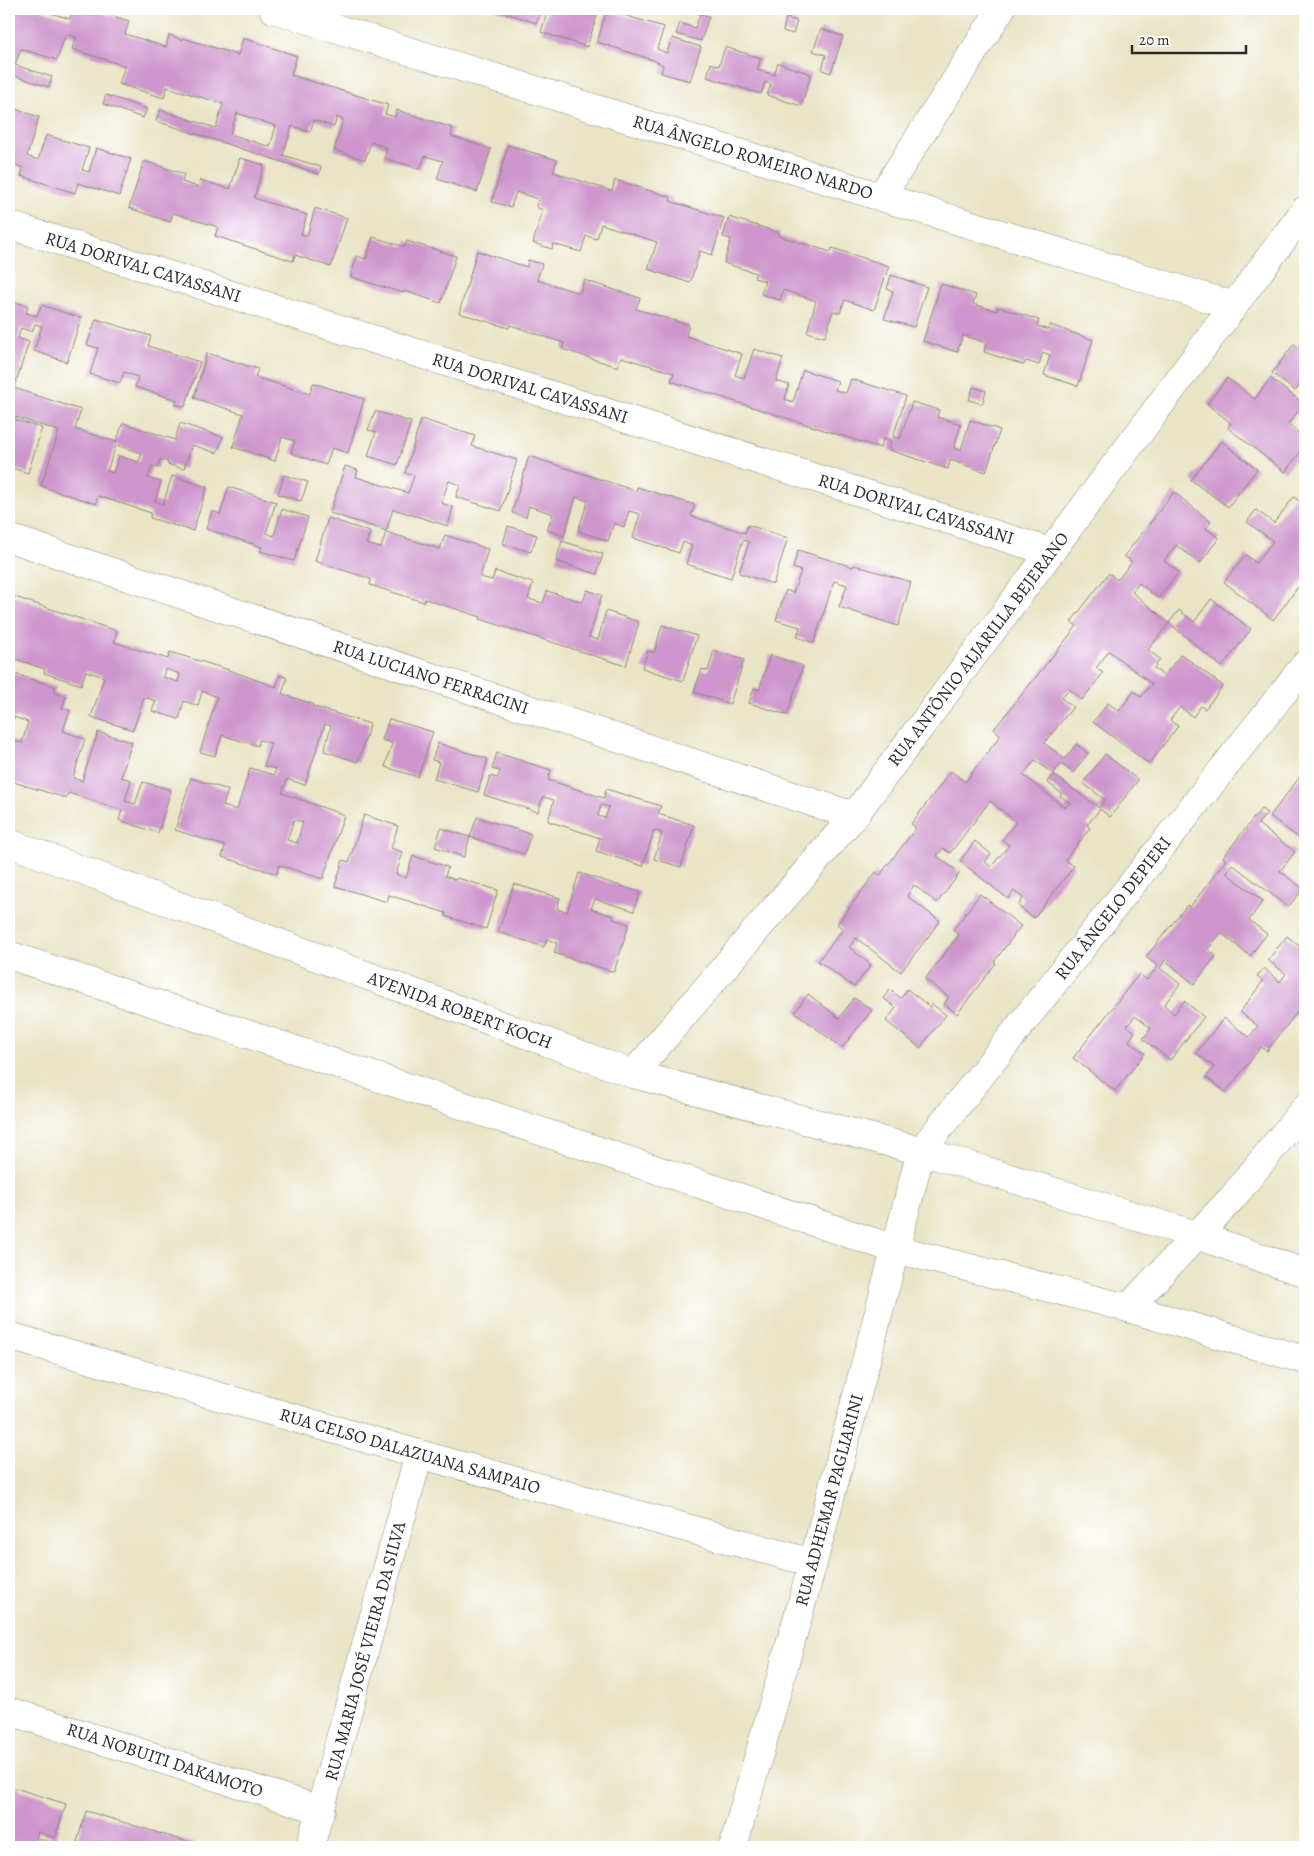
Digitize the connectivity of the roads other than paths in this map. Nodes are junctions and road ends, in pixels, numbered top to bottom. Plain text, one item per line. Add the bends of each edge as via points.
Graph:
1 (273, 9) edge
2 (1001, 9) edge
3 (882, 197) junction
4 (1305, 210) edge
5 (9, 225) edge
6 (1234, 306) junction
7 (9, 538) edge
8 (1051, 552) junction
9 (1305, 665) edge
10 (854, 816) junction
11 (9, 843) edge
12 (9, 955) edge
13 (633, 1074) junction
14 (1305, 1108) edge
15 (921, 1151) junction
16 (1196, 1235) junction
17 (895, 1248) junction
18 (1305, 1273) edge
19 (1128, 1308) junction
20 (9, 1336) edge
21 (1305, 1360) edge
22 (419, 1454) junction
23 (813, 1564) junction
24 (9, 1710) edge
25 (322, 1810) junction
26 (310, 1847) edge
27 (733, 1847) edge

1 - 3 street, RUA ÂNGELO ROMEIRO NARDO
2 - 3 street
3 - 6 street, RUA ÂNGELO ROMEIRO NARDO
4 - 6 street, RUA ANTÔNIO ALJARILLA BEJERANO
5 - 8 street, RUA DORIVAL CAVASSANI
6 - 8 street, RUA ANTÔNIO ALJARILLA BEJERANO
7 - 10 street, RUA LUCIANO FERRACINI
8 - 10 street, RUA ANTÔNIO ALJARILLA BEJERANO
9 - 15 street, RUA ÂNGELO DEPIERI
10 - 13 street, RUA ANTÔNIO ALJARILLA BEJERANO
11 - 13 street, AVENIDA ROBERT KOCH
12 - 17 street
13 - 15 street, AVENIDA ROBERT KOCH
14 - 16 street via 1233,1197
15 - 16 street, AVENIDA ROBERT KOCH
15 - 17 street, RUA ADHEMAR PAGLIARINI
16 - 18 street, AVENIDA ROBERT KOCH
16 - 19 street
17 - 19 street
17 - 23 street, RUA ADHEMAR PAGLIARINI
19 - 21 street
20 - 22 street, RUA CELSO DALAZUANA SAMPAIO
22 - 23 street, RUA CELSO DALAZUANA SAMPAIO
22 - 25 street, RUA MARIA JOSÉ VIEIRA DA SILVA
23 - 27 street, RUA ADHEMAR PAGLIARINI
24 - 25 street, RUA NOBUITI DAKAMOTO
25 - 26 street, RUA MARIA JOSÉ VIEIRA DA SILVA

